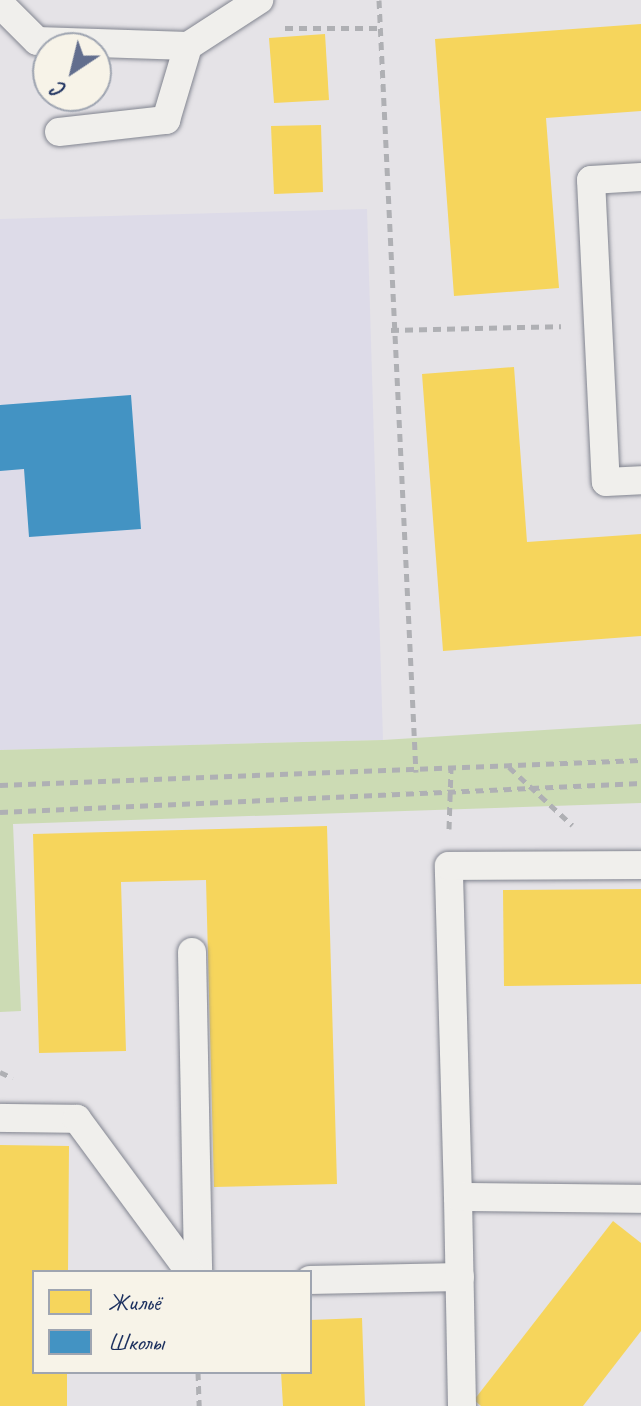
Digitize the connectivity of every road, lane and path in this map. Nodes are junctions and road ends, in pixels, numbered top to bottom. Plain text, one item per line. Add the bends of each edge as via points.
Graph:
1 (259, 0) edge
2 (379, 0) edge
3 (0, 4) edge
4 (216, 28) junction
5 (380, 28) junction
6 (188, 46) junction
7 (59, 132) dead end
8 (641, 177) edge
9 (598, 325) junction
10 (391, 330) junction
11 (641, 480) edge
12 (641, 760) edge
13 (508, 766) junction
14 (451, 769) junction
15 (416, 772) junction
16 (641, 783) edge
17 (0, 785) edge
18 (532, 788) junction
19 (450, 789) junction
20 (0, 812) edge
21 (628, 865) edge
22 (449, 866) junction
23 (192, 952) dead end
24 (0, 1118) edge
25 (458, 1197) junction
26 (641, 1199) edge
27 (189, 1270) edge
28 (198, 1270) edge
29 (460, 1277) junction
30 (312, 1280) edge
31 (198, 1374) edge
32 (199, 1406) edge
33 (462, 1406) edge

1 - 4 lane
2 - 5 path
3 - 6 lane via 37,41
4 - 5 path
4 - 6 lane
5 - 10 path
6 - 7 lane via 166,120
8 - 9 lane via 591,180
9 - 10 path
9 - 11 lane via 606,482
10 - 15 path
12 - 13 path
13 - 14 path
13 - 18 path
14 - 15 path
14 - 19 path
15 - 17 path
16 - 18 path
18 - 19 path
18 - 21 path
19 - 20 path
19 - 22 path
21 - 22 lane
22 - 25 lane
23 - 28 lane
24 - 27 lane via 77,1119
25 - 26 lane
25 - 29 lane
29 - 30 lane
29 - 33 lane
31 - 32 path

